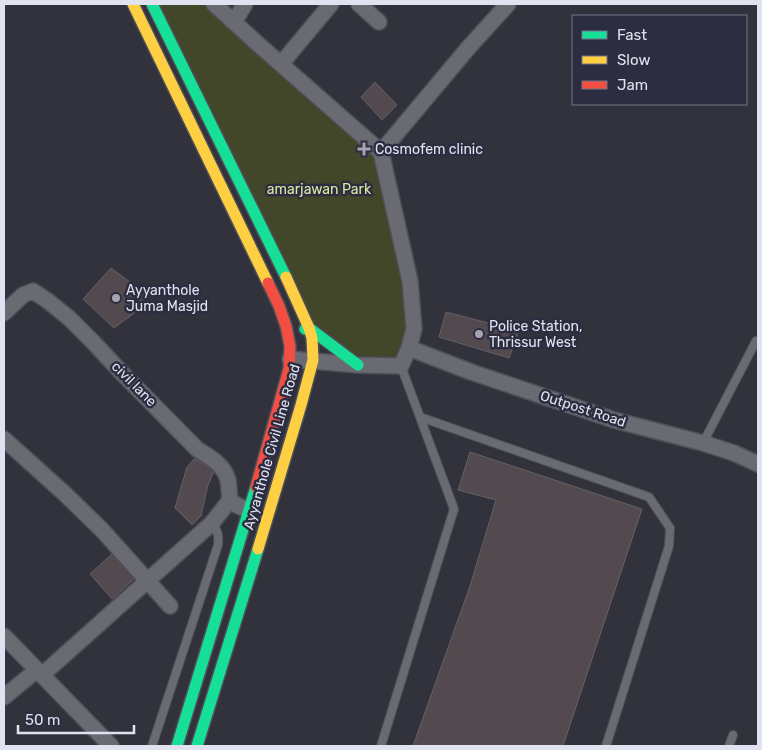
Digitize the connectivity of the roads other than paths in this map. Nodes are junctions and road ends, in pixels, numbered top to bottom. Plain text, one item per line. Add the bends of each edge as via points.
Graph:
1 (134, 4) edge
2 (152, 4) edge
3 (214, 4) edge
4 (245, 4) edge
5 (331, 4) edge
6 (359, 4) edge
7 (508, 4) edge
8 (234, 22) junction
9 (379, 22) dead end
10 (281, 64) junction
11 (381, 152) junction
12 (4, 313) edge
13 (309, 328) junction
14 (287, 331) junction
15 (756, 341) dead end
16 (409, 348) junction
17 (290, 359) junction
18 (313, 360) junction
19 (358, 365) junction
20 (401, 366) junction
21 (420, 418) junction
22 (4, 439) edge
23 (703, 443) junction
24 (758, 462) edge
25 (230, 500) junction
26 (250, 505) junction
27 (271, 506) junction
28 (212, 523) junction
29 (147, 581) junction
30 (170, 606) dead end
31 (4, 636) edge
32 (40, 672) junction
33 (4, 698) edge
34 (733, 734) dead end
35 (111, 746) edge
36 (152, 746) edge
37 (177, 746) edge
38 (197, 746) edge
39 (381, 746) edge
40 (606, 746) edge
41 (729, 746) edge

1 - 14 main road, Ayyanthole Civil Line Road via 279,306
2 - 13 main road, Ayyanthole Civil Line Road
3 - 8 street
4 - 8 street
5 - 10 street
6 - 9 street
7 - 11 street
8 - 10 street
10 - 11 street
11 - 16 street via 410,281 414,328
12 - 25 street, civil lane via 32,290 64,313 194,445 219,464 228,481
13 - 14 main road
13 - 18 main road, Ayyanthole Civil Line Road
13 - 19 main road
14 - 17 main road, Ayyanthole Civil Line Road
15 - 23 lane
16 - 20 street
16 - 23 street, Outpost Road via 614,420
17 - 18 street
17 - 26 main road, Ayyanthole Civil Line Road
18 - 19 street
18 - 27 main road, Ayyanthole Civil Line Road
19 - 20 street
20 - 21 lane
21 - 39 lane via 454,509
21 - 40 lane via 650,497 670,528 669,546
22 - 29 street via 102,530
23 - 24 street, Outpost Road
25 - 26 street via 236,506
25 - 28 street
26 - 27 main road
26 - 37 main road, Ayyanthole Civil Line Road
27 - 38 main road, Ayyanthole Civil Line Road
28 - 29 street
28 - 36 lane via 219,536 218,545
29 - 30 street
29 - 32 street
31 - 32 street
32 - 33 street
32 - 35 street
34 - 41 lane

